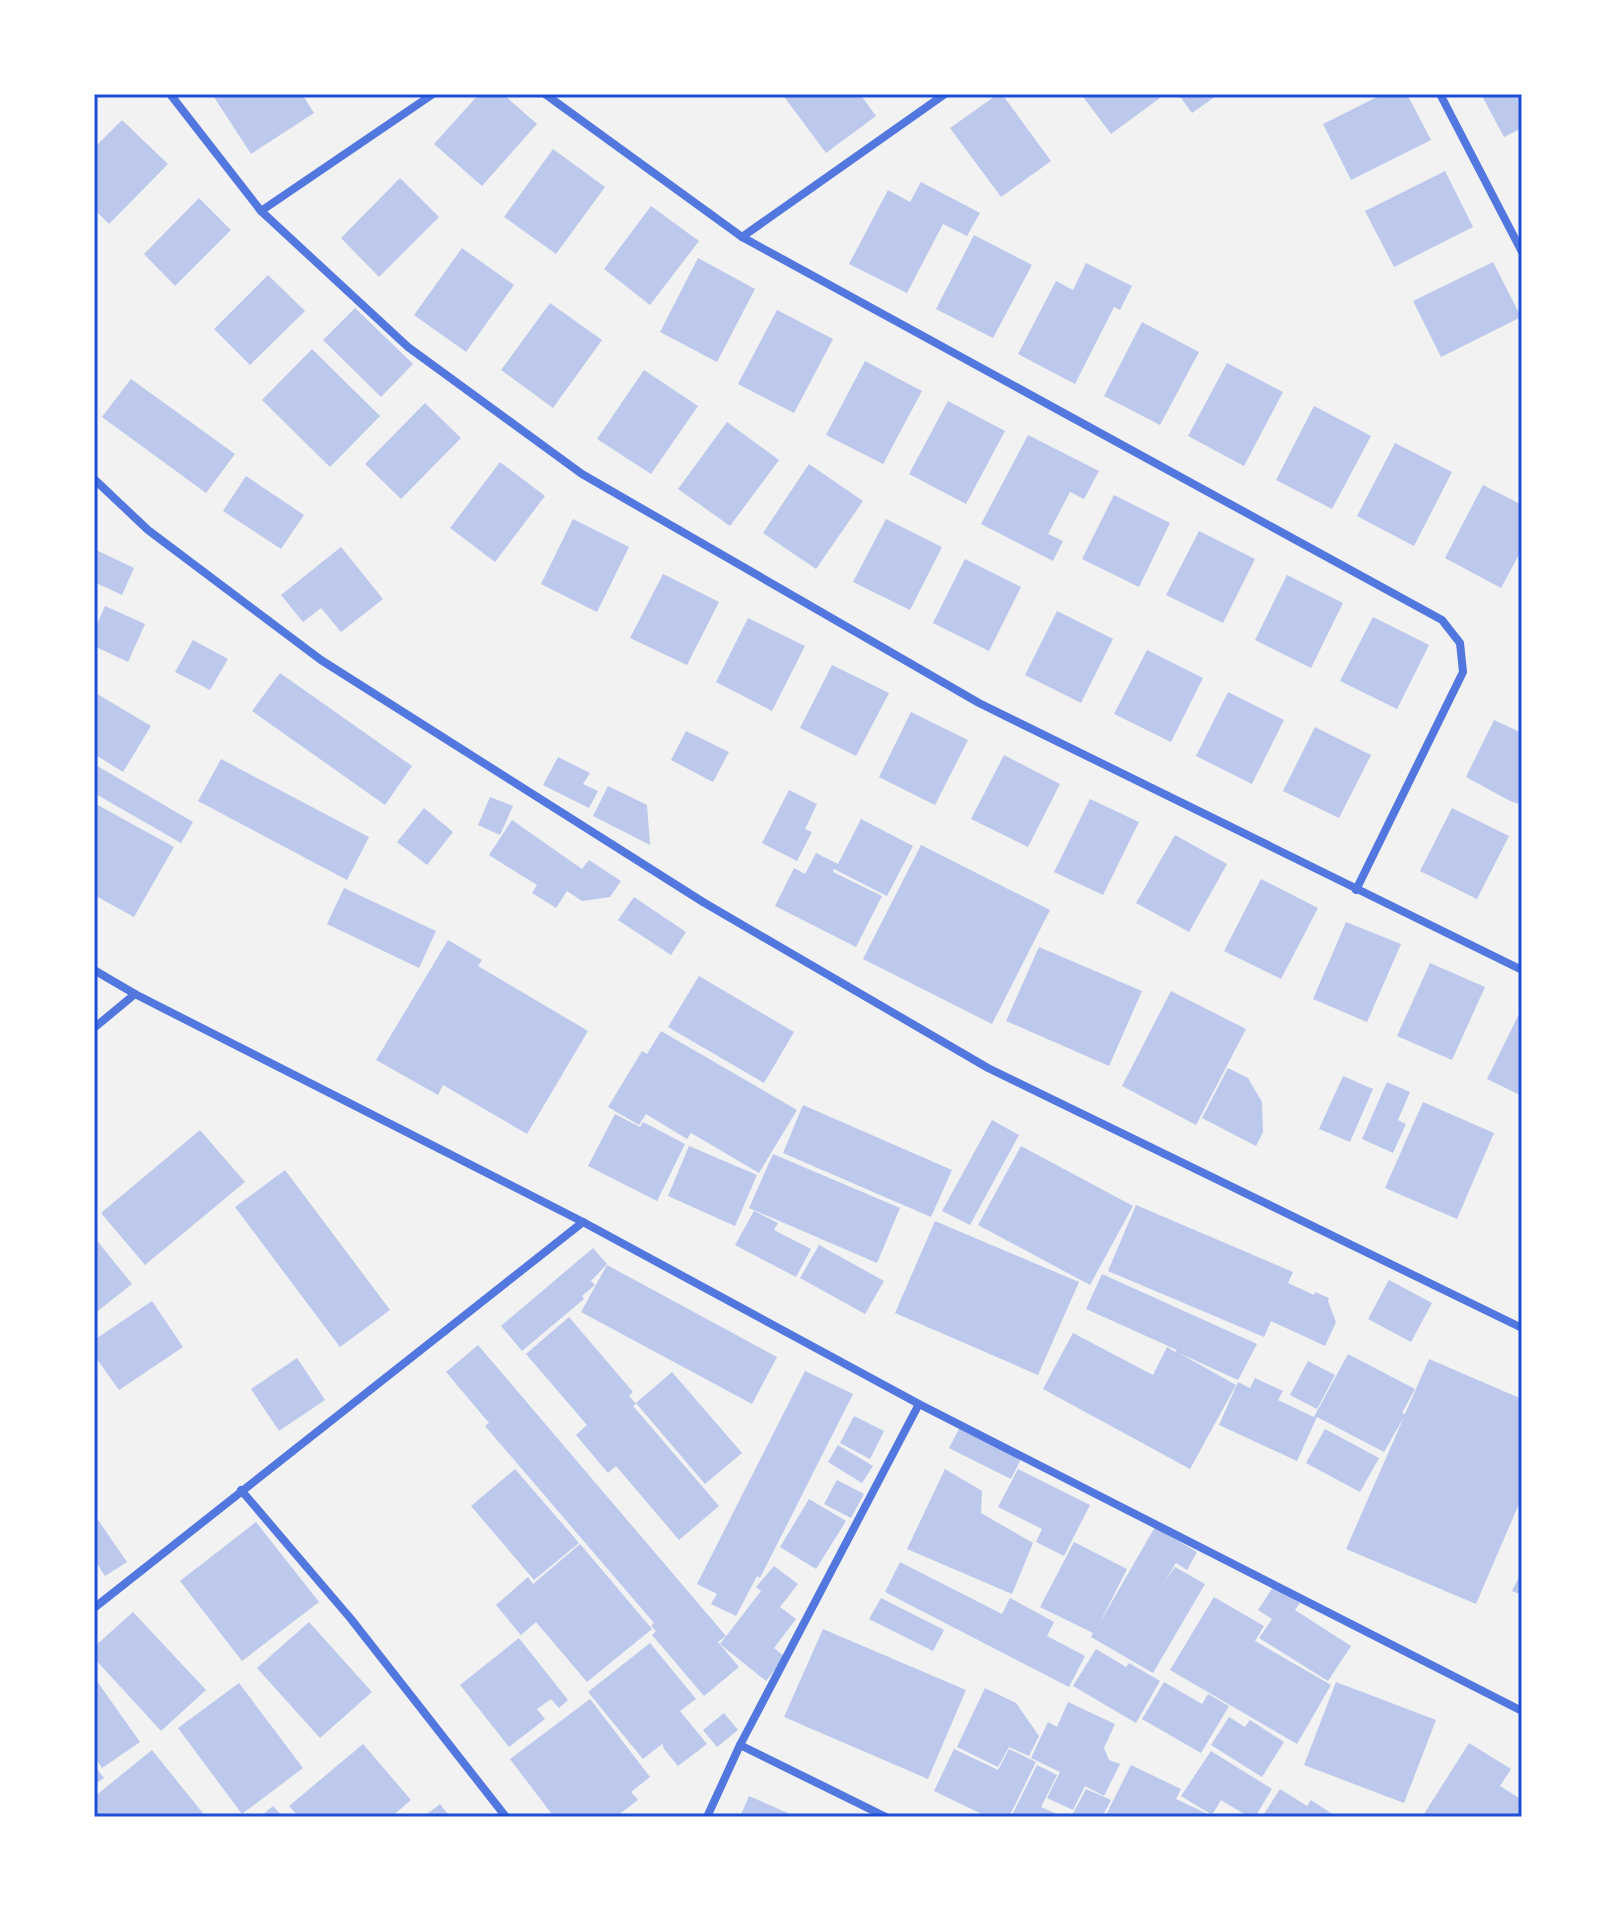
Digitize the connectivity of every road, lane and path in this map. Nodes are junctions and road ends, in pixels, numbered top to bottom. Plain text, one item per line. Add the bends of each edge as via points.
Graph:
1 (170, 94) edge
2 (433, 94) edge
3 (545, 94) edge
4 (945, 94) edge
5 (1440, 94) edge
6 (261, 211) junction
7 (742, 237) junction
8 (1522, 252) edge
9 (94, 479) edge
10 (1356, 890) junction
11 (94, 970) edge
12 (1522, 970) edge
13 (135, 994) junction
14 (94, 1028) edge
15 (583, 1222) junction
16 (1522, 1328) edge
17 (919, 1404) junction
18 (241, 1490) junction
19 (94, 1608) edge
20 (1522, 1711) edge
21 (740, 1745) junction
22 (506, 1817) edge
23 (707, 1817) edge
24 (886, 1817) edge

1 - 6 street
2 - 6 street
3 - 7 street
4 - 7 street
5 - 8 street
6 - 10 street via 408,347 582,474 979,703
7 - 10 street via 1442,620 1460,643 1463,672
9 - 16 street via 148,530 321,660 703,902 988,1068
10 - 12 street
11 - 13 street
13 - 14 street
13 - 15 street
15 - 17 street
15 - 18 street
17 - 20 street
17 - 21 street
18 - 19 street
18 - 22 street via 351,1619
21 - 23 street
21 - 24 street

